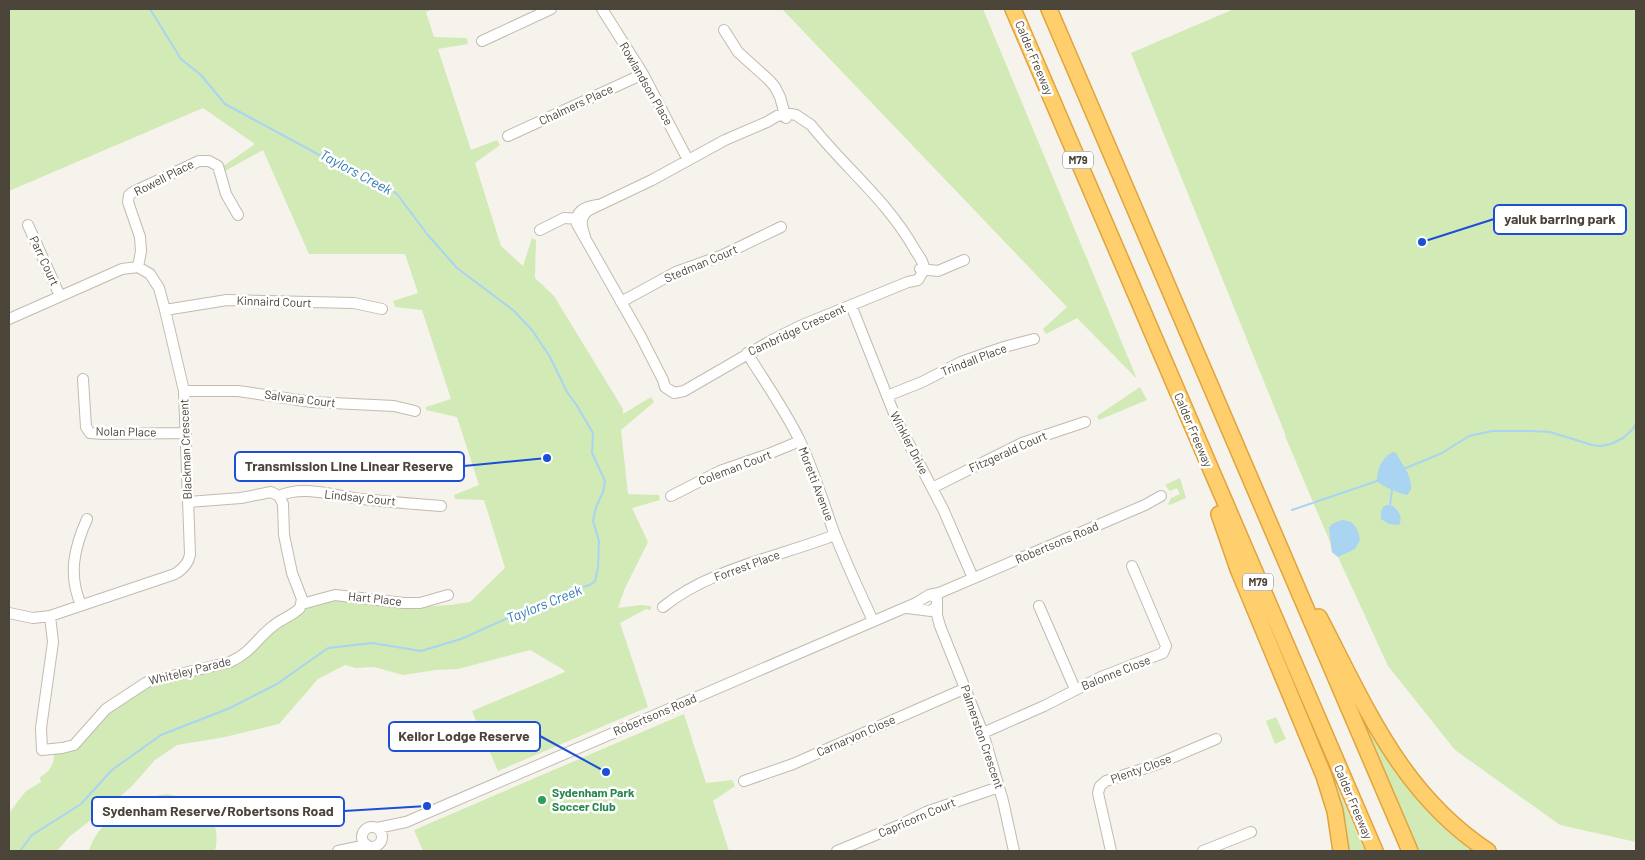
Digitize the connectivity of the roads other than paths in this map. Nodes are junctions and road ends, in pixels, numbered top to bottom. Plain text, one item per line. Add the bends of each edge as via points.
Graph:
1 (551, 9) edge
2 (602, 9) edge
3 (1013, 9) edge
4 (1049, 9) edge
5 (724, 30) dead end
6 (482, 41) dead end
7 (642, 74) junction
8 (785, 116) junction
9 (508, 136) dead end
10 (688, 160) junction
11 (238, 214) dead end
12 (579, 219) junction
13 (28, 225) dead end
14 (781, 227) dead end
15 (540, 230) dead end
16 (964, 260) dead end
17 (138, 268) junction
18 (922, 270) junction
19 (60, 296) junction
20 (621, 302) junction
21 (851, 305) junction
22 (382, 309) dead end
23 (165, 310) junction
24 (1143, 311) junction
25 (9, 319) edge
26 (1034, 339) dead end
27 (747, 353) junction
28 (83, 378) dead end
29 (184, 391) junction
30 (887, 396) junction
31 (415, 411) dead end
32 (1085, 422) dead end
33 (186, 432) junction
34 (800, 441) junction
35 (932, 488) junction
36 (279, 496) junction
37 (671, 496) dead end
38 (1161, 496) dead end
39 (188, 502) junction
40 (441, 506) dead end
41 (1264, 509) junction
42 (87, 519) dead end
43 (836, 536) junction
44 (1132, 566) dead end
45 (973, 578) junction
46 (952, 587) junction
47 (448, 595) dead end
48 (926, 597) junction
49 (302, 604) junction
50 (81, 605) junction
51 (1039, 606) dead end
52 (663, 607) dead end
53 (904, 608) junction
54 (932, 608) junction
55 (9, 613) edge
56 (50, 616) junction
57 (873, 621) junction
58 (966, 688) junction
59 (1075, 689) junction
60 (983, 733) junction
61 (1216, 739) dead end
62 (744, 781) dead end
63 (999, 787) junction
64 (406, 822) junction
65 (377, 828) junction
66 (1251, 832) dead end
67 (363, 835) junction
68 (381, 844) edge
69 (371, 848) edge
70 (340, 851) edge
71 (837, 851) edge
72 (1014, 851) edge
73 (1111, 851) edge
74 (1203, 851) edge
75 (1342, 851) edge
76 (1375, 851) edge
77 (1410, 851) edge
78 (1488, 851) edge

1 - 6 street
2 - 7 street, Rowlandson Place
3 - 24 highway, Calder Freeway / M79
4 - 41 highway, M79
5 - 8 street via 738,52 775,87
7 - 9 street, Chalmers Place
7 - 10 street, Rowlandson Place
8 - 10 street via 725,140
8 - 18 street via 800,121 819,135 887,207 917,253
10 - 12 street via 598,205
11 - 17 street, Rowell Place via 226,194 218,166 207,160 198,160 133,192 128,202 140,237
12 - 15 street via 559,219
12 - 20 street, Cambridge Crescent via 585,237
13 - 19 street, Parr Court
14 - 20 street, Stedman Court via 723,255 676,272
16 - 18 street via 938,271
17 - 19 street via 122,269
17 - 23 street, Blackman Crescent via 156,280
18 - 21 street, Cambridge Crescent via 908,282
19 - 25 street
20 - 27 street, Cambridge Crescent via 663,380 674,391 691,386
21 - 27 street, Cambridge Crescent
21 - 30 street, Winkler Drive
22 - 23 street, Kinnaird Court via 354,303 227,300
23 - 29 street, Blackman Crescent
24 - 75 highway via 1238,569 1324,776 1335,811
24 - 76 highway, Calder Freeway / M79
26 - 30 street, Trindall Place via 961,362
27 - 34 street, Moretti Avenue
28 - 33 street, Nolan Place via 86,427 90,433
29 - 31 street, Salvana Court via 238,391 312,402 394,406
29 - 33 street, Blackman Crescent
30 - 35 street, Winkler Drive
32 - 35 street, Fitzgerald Court via 1022,443
33 - 39 street, Blackman Crescent
34 - 37 street, Coleman Court via 720,471
34 - 43 street, Moretti Avenue
35 - 45 street, Winkler Drive
36 - 39 street via 271,492
36 - 40 street, Lindsay Court via 288,492 307,492
36 - 49 street via 283,504 284,535 292,573
38 - 45 street, Robertsons Road
39 - 50 street, Blackman Crescent via 190,560 184,567 175,574
41 - 77 highway, M79
41 - 78 highway via 1398,763 1440,813
42 - 50 street via 73,567 74,586
43 - 52 street, Forrest Place via 724,574 698,585
43 - 57 street, Moretti Avenue
44 - 59 street, Balonne Close via 1166,646 1165,651
45 - 46 street, Robertsons Road
46 - 48 street, Robertsons Road
46 - 54 street
47 - 49 street, Hart Place via 420,603 335,594
48 - 53 street, Robertsons Road
48 - 54 street, Palmerston Crescent via 921,603
48 - 54 street via 935,597
49 - 56 street, Whiteley Parade via 297,612 273,625 253,648 239,658 147,682 106,709 74,745 43,753 41,728 53,642
50 - 56 street, Blackman Crescent
51 - 59 street
53 - 54 street, Robertsons Road
53 - 57 street, Robertsons Road
54 - 58 street, Palmerston Crescent
55 - 56 street, Blackman Crescent via 33,618
57 - 64 street, Robertsons Road
58 - 60 street, Palmerston Crescent
58 - 62 street, Carnarvon Close via 793,764
59 - 60 street, Balonne Close
60 - 63 street, Palmerston Crescent
61 - 73 street, Plenty Close via 1100,786 1098,797
63 - 71 street, Capricorn Court via 926,812
63 - 72 street, Palmerston Crescent
64 - 65 street, Robertsons Road
64 - 68 street, Robertsons Road
65 - 67 street via 369,828
65 - 68 street via 381,833
66 - 74 street
67 - 69 street via 363,841
67 - 70 street
68 - 69 street
69 - 70 street

